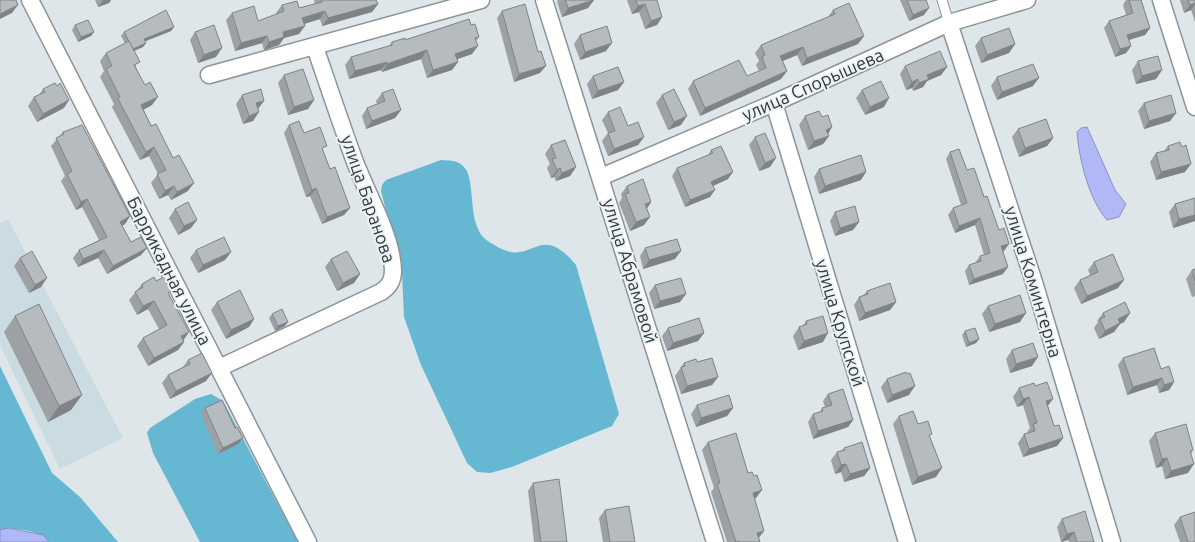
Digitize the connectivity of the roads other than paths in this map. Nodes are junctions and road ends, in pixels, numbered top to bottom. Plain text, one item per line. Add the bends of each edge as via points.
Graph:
1 (30, 0) edge
2 (481, 0) edge
3 (544, 0) edge
4 (942, 0) edge
5 (1027, 0) edge
6 (1161, 0) edge
7 (949, 23) junction
8 (315, 47) junction
9 (209, 76) dead end
10 (774, 104) junction
11 (1195, 107) edge
12 (601, 177) junction
13 (219, 368) junction
14 (308, 542) edge
15 (715, 542) edge
16 (908, 542) edge
17 (1112, 542) edge

1 - 13 street, Баррикадная улица
2 - 8 street
3 - 12 street, улица Абрамовой
4 - 7 lane
5 - 7 street, улица Спорышева
6 - 11 street
7 - 10 street, улица Спорышева
7 - 17 street, улица Коминтерна via 1034,282
8 - 9 street
8 - 13 street, улица Баранова via 385,237 393,268 392,280 381,292
10 - 12 street, улица Спорышева
10 - 16 street, улица Крупской
12 - 15 street, улица Абрамовой
13 - 14 street, Баррикадная улица

